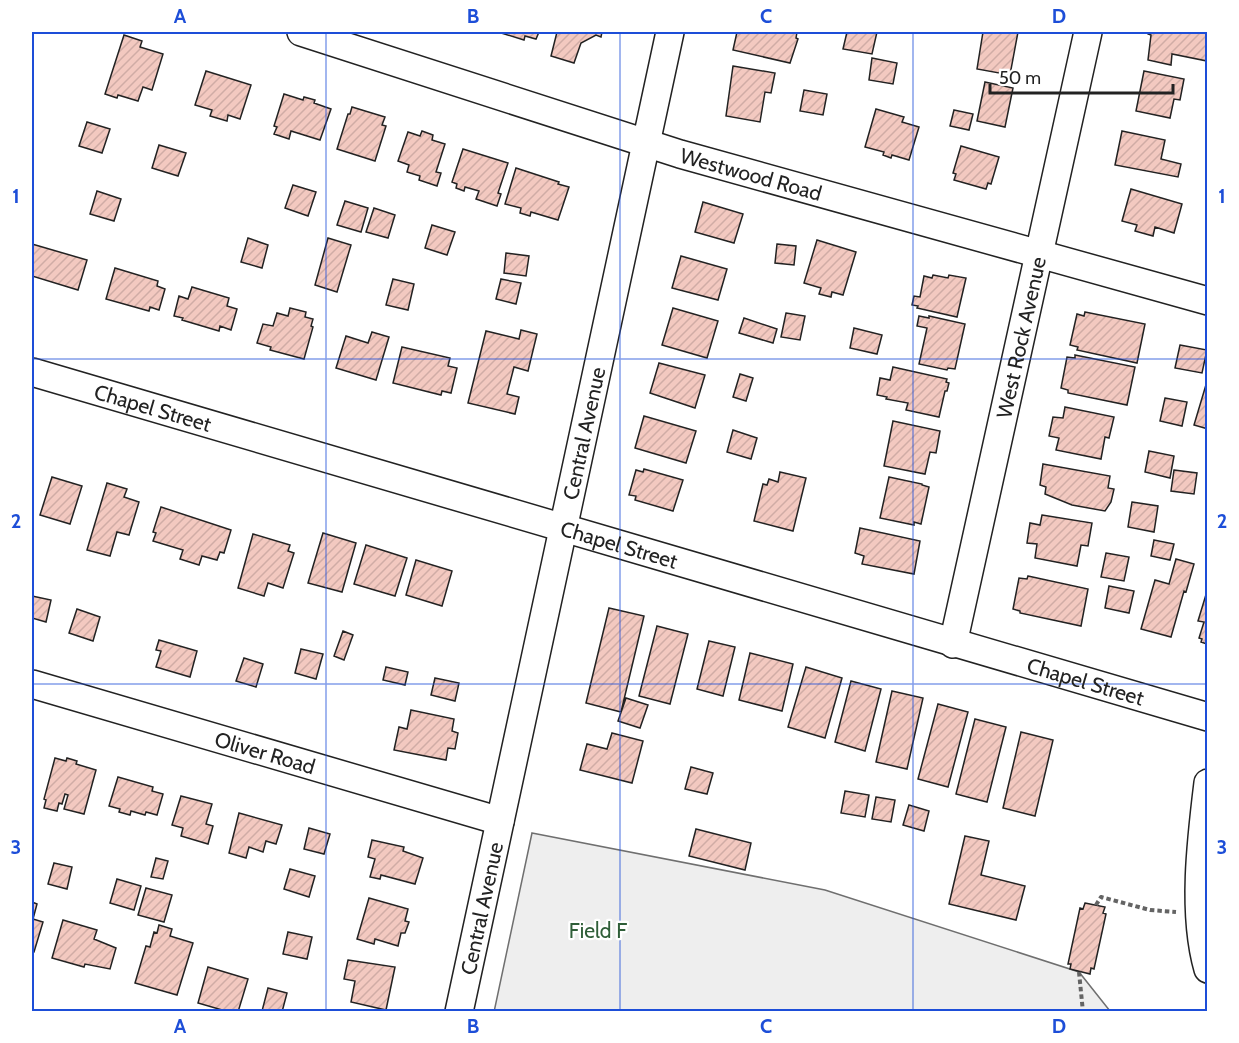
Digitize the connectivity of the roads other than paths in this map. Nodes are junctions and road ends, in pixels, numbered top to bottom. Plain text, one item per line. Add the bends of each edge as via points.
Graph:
1 (301, 32) edge
2 (670, 32) edge
3 (1088, 32) edge
4 (646, 144) junction
5 (1038, 252) junction
6 (1208, 301) edge
7 (32, 372) edge
8 (562, 529) junction
9 (953, 644) junction
10 (32, 684) edge
11 (1208, 717) edge
12 (1208, 783) edge
13 (500, 821) junction
14 (1208, 969) edge
15 (459, 1011) edge

1 - 4 street, Westwood Road
2 - 4 street, Central Avenue
3 - 5 street, West Rock Avenue
4 - 5 street, Westwood Road
4 - 8 street, Central Avenue
5 - 6 street, Westwood Road
5 - 9 street, West Rock Avenue
7 - 8 street, Chapel Street
8 - 9 street, Chapel Street
8 - 13 street, Central Avenue
9 - 11 street, Chapel Street
10 - 13 street, Oliver Road
12 - 14 street via 1199,892 1203,954
13 - 15 street, Central Avenue

